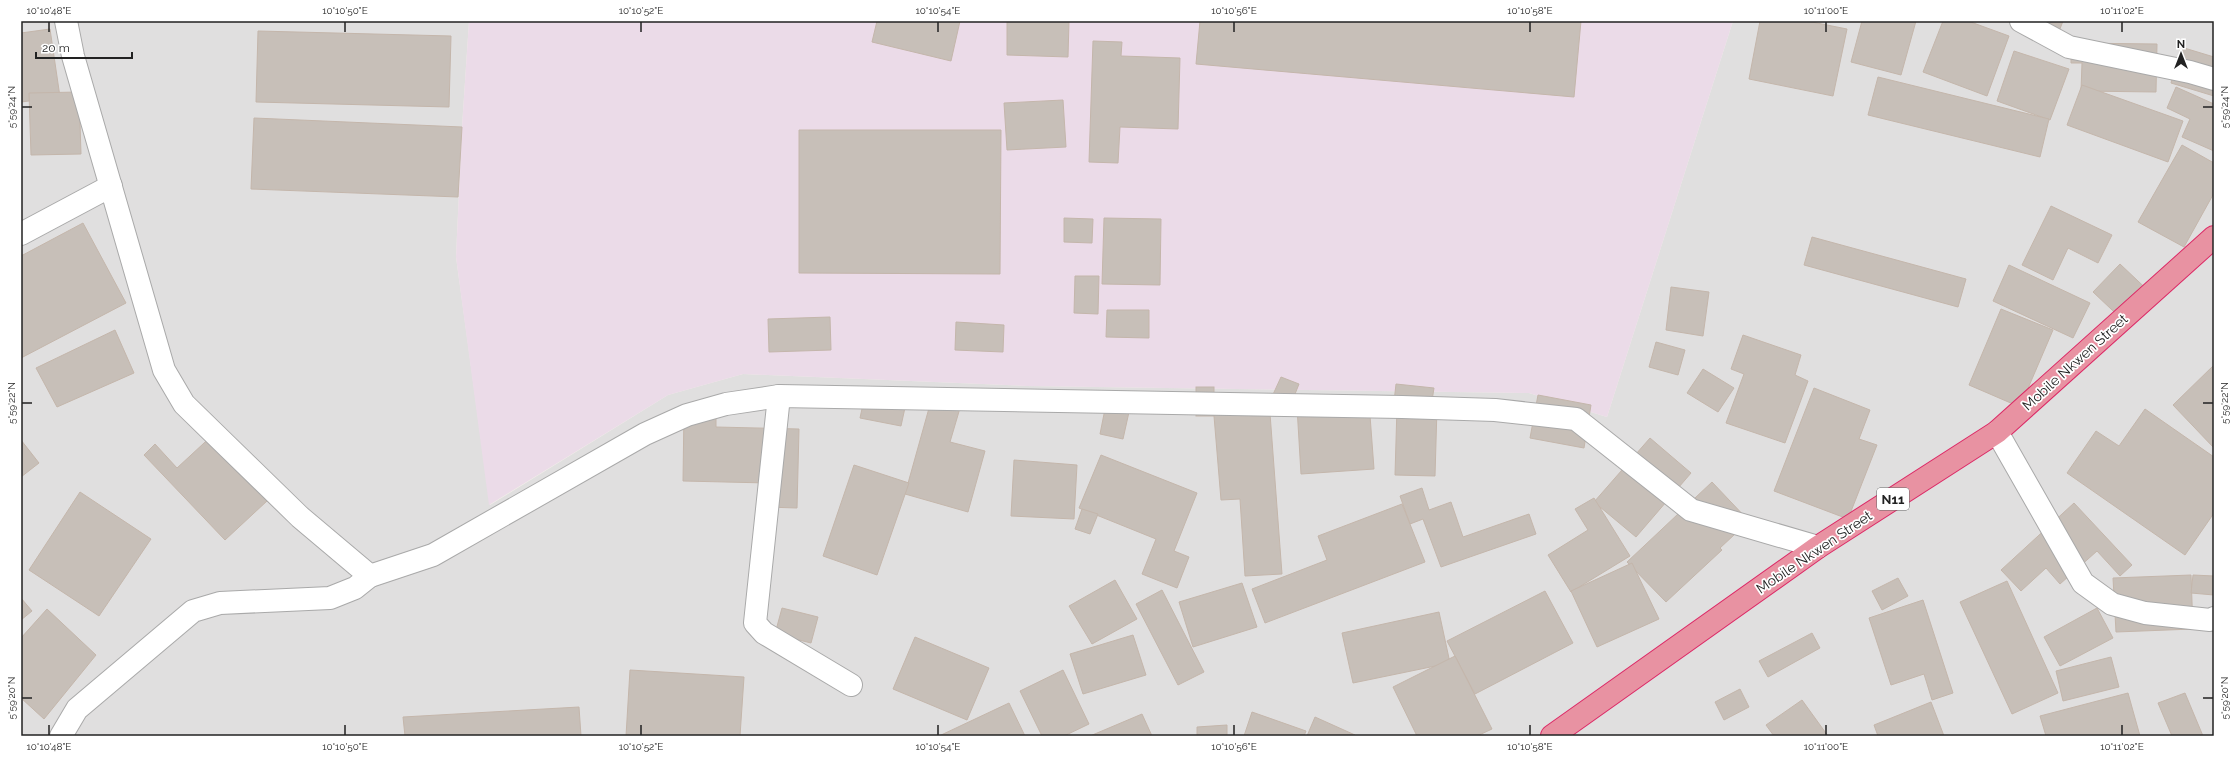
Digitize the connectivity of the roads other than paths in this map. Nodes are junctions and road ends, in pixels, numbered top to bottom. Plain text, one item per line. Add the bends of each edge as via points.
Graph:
1 (66, 21) edge
2 (2021, 21) edge
3 (2214, 79) edge
4 (111, 186) junction
5 (21, 234) edge
6 (2214, 237) edge
7 (779, 396) junction
8 (1997, 432) junction
9 (1818, 547) junction
10 (370, 576) junction
11 (2213, 621) edge
12 (851, 685) dead end
13 (61, 736) edge
14 (1552, 736) edge

1 - 4 street via 73,56
2 - 3 street via 2069,47
4 - 5 street
4 - 10 street via 164,370 184,404 300,517
6 - 8 highway, Mobile Nkwen Street / N11
7 - 9 street via 1402,407 1495,410 1576,419 1691,510
7 - 10 street via 726,404 687,415 645,434 433,555
7 - 12 street via 755,623 764,634
8 - 9 highway, Mobile Nkwen Street / N11
8 - 11 street via 2083,583 2118,606 2145,613
9 - 14 highway, Mobile Nkwen Street / N11
10 - 13 street via 355,588 330,598 220,603 193,611 77,709

